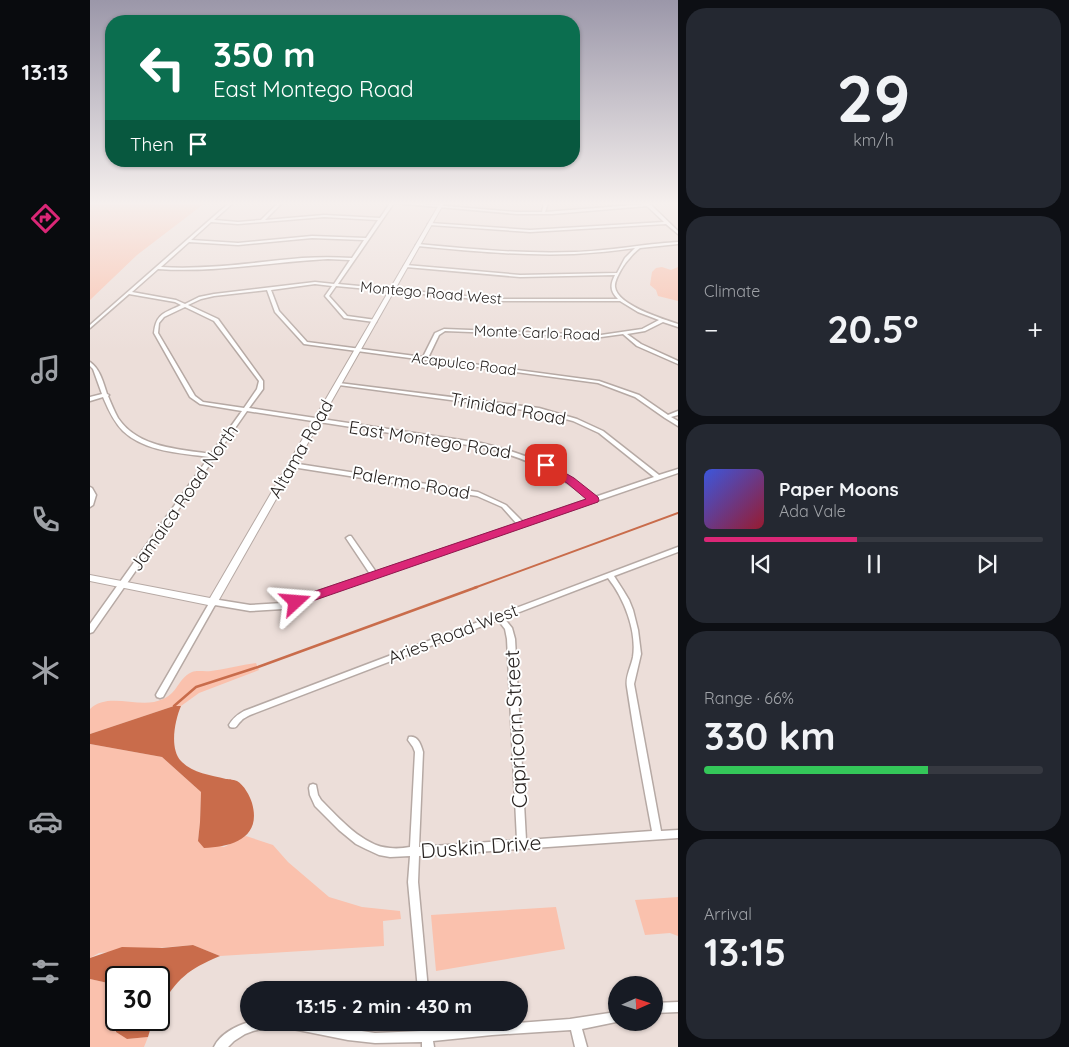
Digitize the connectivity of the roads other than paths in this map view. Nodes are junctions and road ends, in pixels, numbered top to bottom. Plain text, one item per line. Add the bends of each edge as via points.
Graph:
1 (176, 252) edge
2 (357, 252) edge
3 (414, 252) edge
4 (514, 252) edge
5 (598, 252) edge
6 (633, 252) edge
7 (352, 259) junction
8 (406, 266) junction
9 (157, 268) junction
10 (618, 274) junction
11 (335, 284) junction
12 (268, 288) junction
13 (392, 290) junction
14 (128, 293) junction
15 (621, 300) junction
16 (183, 305) junction
17 (663, 320) junction
18 (374, 321) junction
19 (678, 326) edge
20 (90, 327) edge
21 (625, 334) junction
22 (357, 350) junction
23 (425, 359) junction
24 (678, 362) edge
25 (90, 363) edge
26 (338, 384) junction
27 (106, 395) junction
28 (90, 399) edge
29 (245, 411) junction
30 (678, 413) edge
31 (667, 417) junction
32 (317, 421) junction
33 (678, 424) edge
34 (213, 456) junction
35 (292, 465) junction
36 (678, 471) edge
37 (659, 478) junction
38 (90, 489) edge
39 (594, 500) junction
40 (90, 505) edge
41 (521, 524) junction
42 (349, 538) dead end
43 (678, 549) edge
44 (375, 575) junction
45 (609, 575) junction
46 (90, 578) edge
47 (122, 584) junction
48 (214, 602) junction
49 (498, 616) junction
50 (90, 630) edge
51 (160, 695) dead end
52 (233, 725) dead end
53 (412, 740) dead end
54 (313, 788) dead end
55 (678, 834) edge
56 (657, 835) junction
57 (522, 845) junction
58 (414, 852) junction
59 (422, 981) edge
60 (678, 1007) edge
61 (663, 1008) edge
62 (608, 1018) edge
63 (575, 1024) junction
64 (428, 1042) edge
65 (223, 1043) edge
66 (581, 1047) edge

1 - 9 street
2 - 7 street
3 - 8 street, Altama Road
4 - 5 street
6 - 10 street
7 - 9 street via 314,258 191,271
7 - 11 street
8 - 10 street via 506,275
8 - 13 street, Altama Road
9 - 14 street
10 - 15 street via 613,289
11 - 12 street, Montego Road West via 315,282
11 - 13 street, Montego Road West
11 - 18 street via 327,296 343,315
12 - 16 street, Montego Road West via 214,294
12 - 22 street, Acapulco Road via 277,311 306,343
13 - 15 street, Montego Road West via 498,300
13 - 18 street, Altama Road
14 - 16 street, Jamaica Road North
14 - 20 street
15 - 17 street
16 - 29 street, Jamaica Road North via 216,320 260,381 260,390
16 - 29 street, East Montego Road via 162,316 155,330 193,397 211,406
17 - 19 street
17 - 21 street, Monte Carlo Road
18 - 22 street, Altama Road
21 - 23 street, Monte Carlo Road via 592,336 444,330 437,334
21 - 24 street via 639,345
22 - 23 street, Acapulco Road
22 - 26 street, Altama Road
23 - 31 street, Acapulco Road via 598,382 637,396
25 - 27 street
26 - 32 street, Altama Road
26 - 37 street, Trinidad Road via 564,416 601,432
27 - 28 street
27 - 34 street via 120,424 142,441
29 - 32 street, East Montego Road
29 - 34 street, Jamaica Road North
30 - 31 street
31 - 33 street, Acapulco Road
32 - 35 street, Altama Road
32 - 39 street, East Montego Road via 512,452 546,465
34 - 47 street, Jamaica Road North
35 - 41 street, Palermo Road via 478,494 504,506
35 - 48 street, Altama Road
36 - 37 street
37 - 39 street
38 - 40 street via 93,495
39 - 41 street
41 - 44 street
42 - 44 street
43 - 45 street, Aries Road West
44 - 48 street via 283,606 250,608
45 - 49 street, Aries Road West
45 - 56 street via 626,597 636,641 636,661 630,684
46 - 47 street
47 - 48 street
47 - 50 street, Jamaica Road North
48 - 51 street, Altama Road
49 - 52 street, Aries Road West via 247,713
49 - 57 street, Capricorn Street via 508,628 511,639
53 - 58 street via 419,752
54 - 58 street, Duskin Drive via 318,803 362,844 376,851
55 - 56 street, Duskin Drive
56 - 57 street, Duskin Drive
57 - 58 street, Duskin Drive
58 - 59 street via 413,882
60 - 61 street
62 - 63 street
63 - 64 street
63 - 66 street
64 - 65 street via 373,1038 283,1023 251,1026

